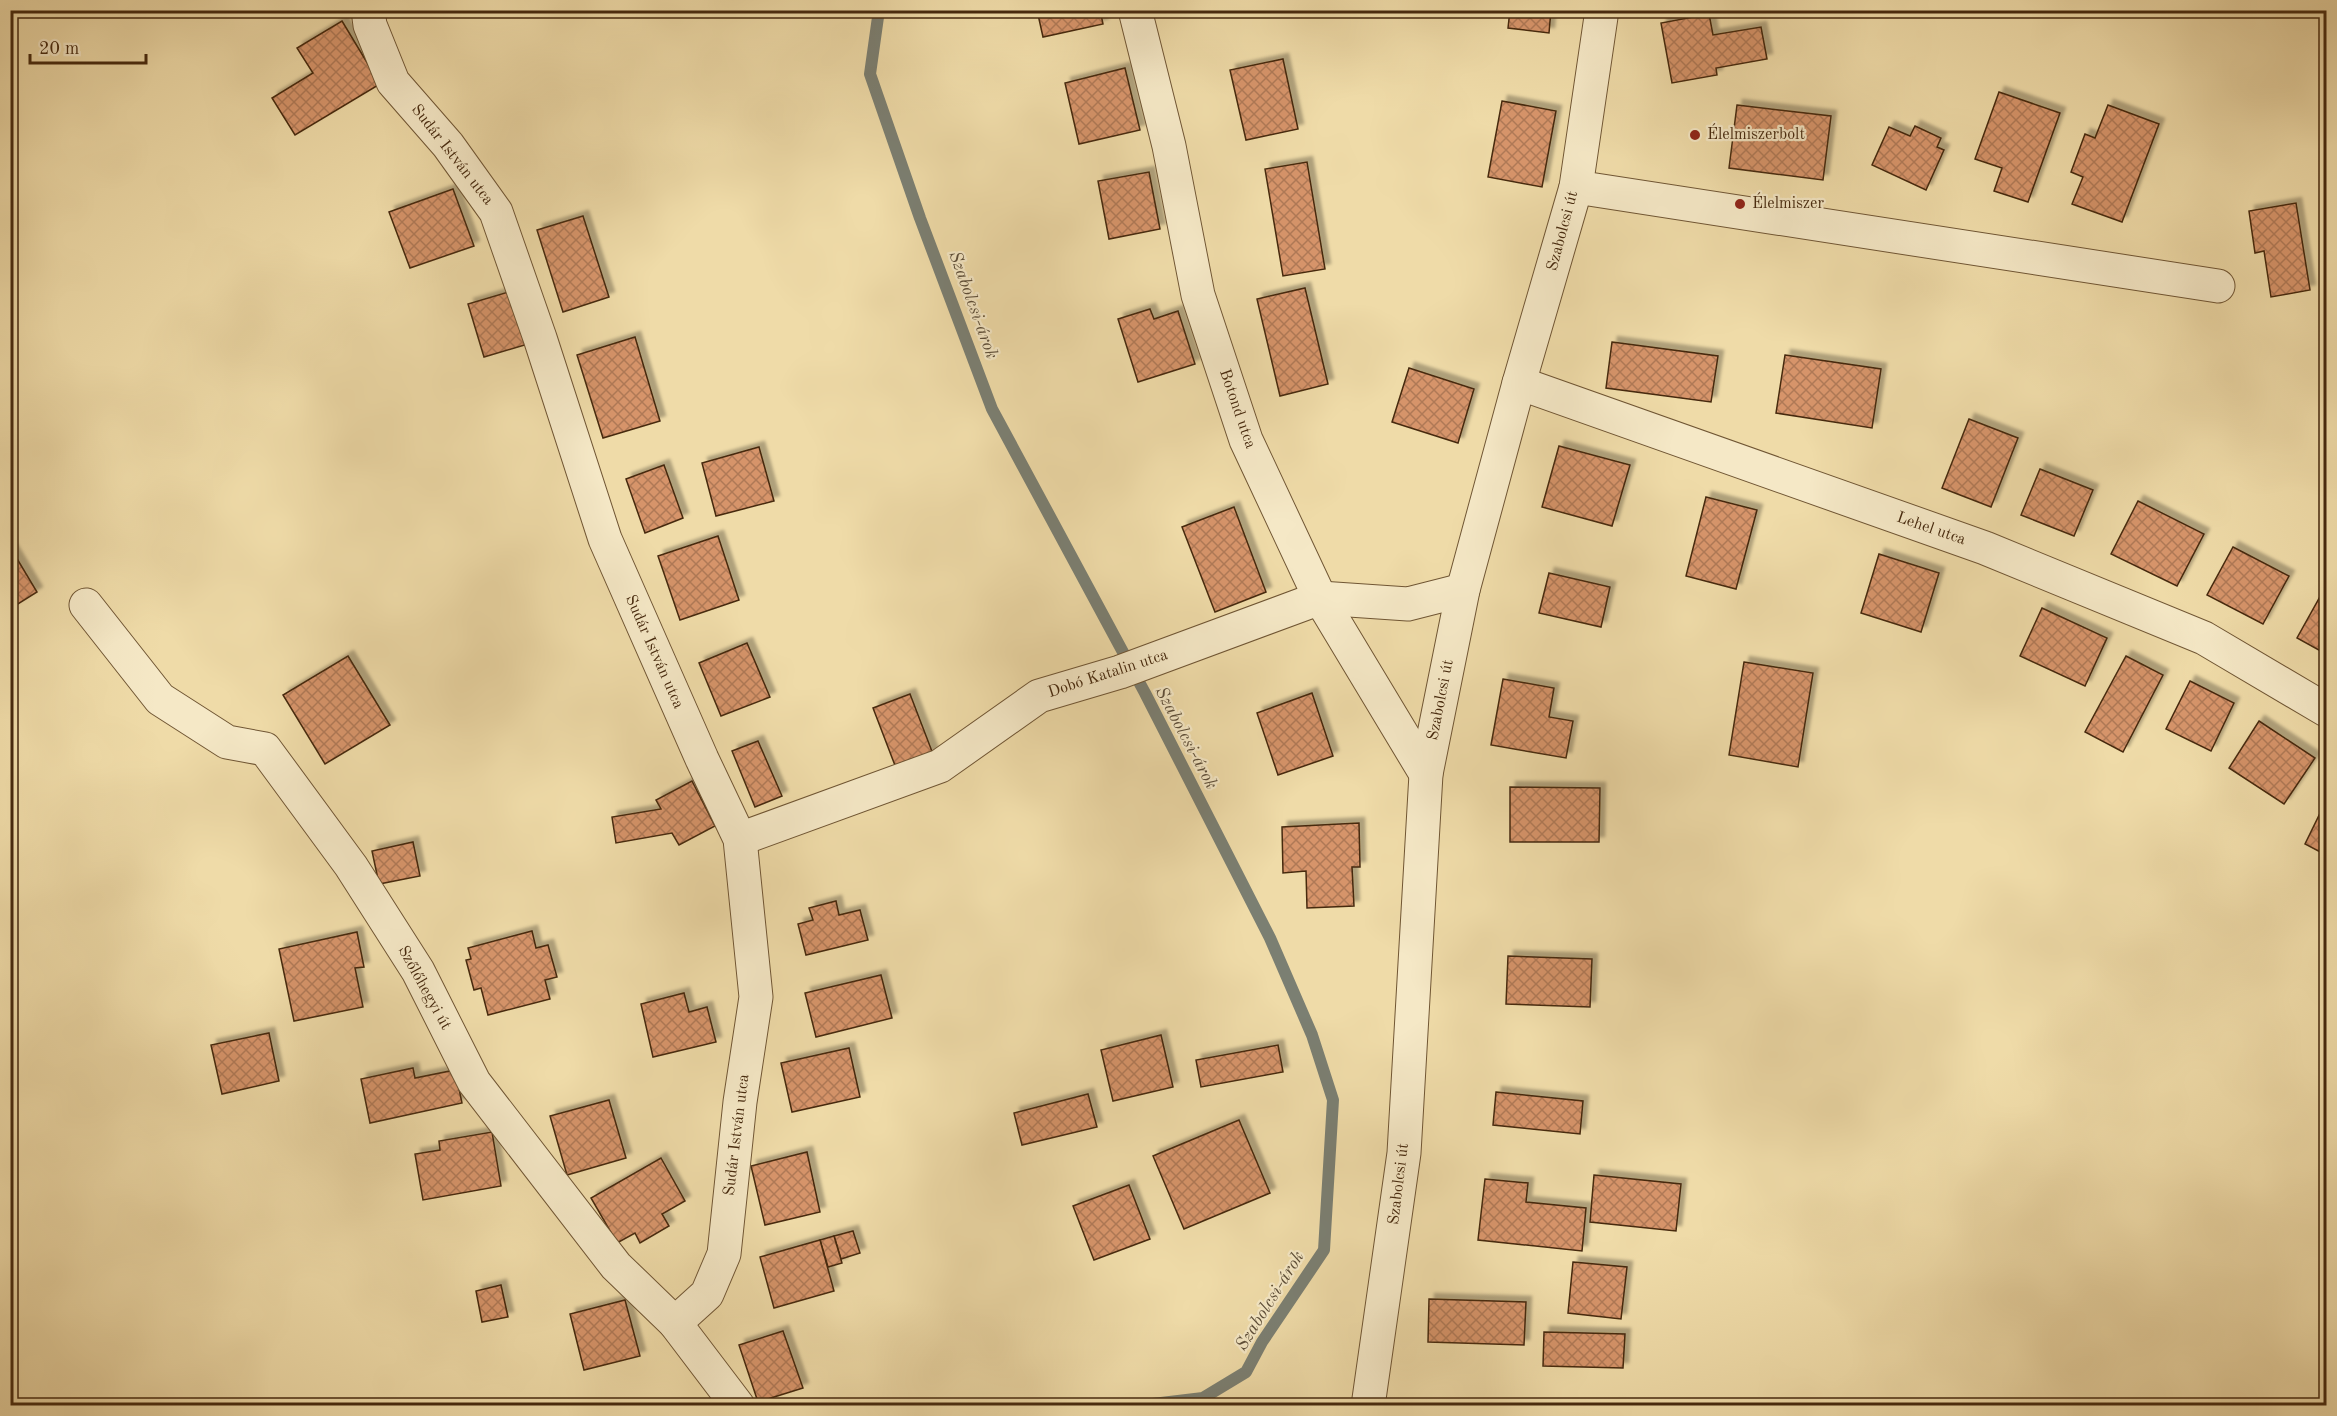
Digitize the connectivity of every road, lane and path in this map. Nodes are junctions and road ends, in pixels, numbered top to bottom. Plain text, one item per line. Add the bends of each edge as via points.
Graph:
1 (368, 10) edge
2 (1135, 10) edge
3 (1602, 10) edge
4 (1576, 187) junction
5 (2218, 286) dead end
6 (1519, 383) junction
7 (1463, 590) junction
8 (1320, 598) junction
9 (86, 605) dead end
10 (2326, 710) edge
11 (1426, 774) junction
12 (740, 839) junction
13 (675, 1323) junction
14 (738, 1406) edge
15 (1368, 1406) edge

1 - 12 street, Sudár István utca via 369,25 393,82 448,145 496,212 605,539
2 - 8 street, Botond utca via 1169,146 1198,295 1246,440
3 - 4 street, Szabolcsi út
4 - 5 street
4 - 6 street, Szabolcsi út
6 - 7 street, Szabolcsi út
6 - 10 street, Lehel utca via 1985,548 2204,638
7 - 8 street via 1408,604
7 - 11 street, Szabolcsi út
8 - 11 street, Botond utca
8 - 12 street, Dobó Katalin utca via 1131,668 1039,696 940,766
9 - 13 street, Szőlőhegyi út via 160,699 227,742 264,749 351,866 418,971 474,1082 616,1266
11 - 15 street, Szabolcsi út via 1404,1153
12 - 13 street, Sudár István utca via 756,997 724,1254 706,1294
13 - 14 street, Szőlőhegyi út

